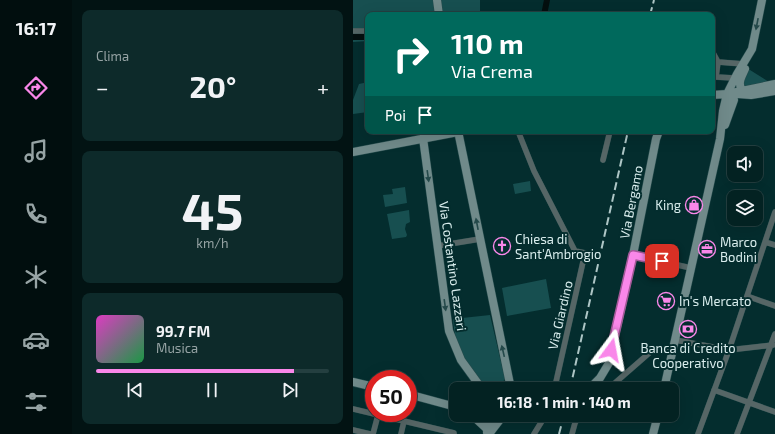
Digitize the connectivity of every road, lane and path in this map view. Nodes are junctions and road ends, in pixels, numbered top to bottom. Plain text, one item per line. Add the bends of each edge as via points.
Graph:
1 (437, 0) edge
2 (762, 0) edge
3 (439, 12) edge
4 (353, 31) edge
5 (365, 31) edge
6 (715, 56) edge
7 (745, 61) junction
8 (718, 62) junction
9 (734, 78) junction
10 (775, 84) edge
11 (742, 90) junction
12 (775, 91) edge
13 (727, 94) junction
14 (751, 94) junction
15 (715, 95) edge
16 (734, 105) junction
17 (444, 134) edge
18 (461, 134) edge
19 (519, 134) edge
20 (609, 134) edge
21 (658, 134) edge
22 (423, 138) junction
23 (720, 139) junction
24 (353, 152) edge
25 (603, 160) dead end
26 (775, 212) edge
27 (480, 239) junction
28 (765, 242) junction
29 (775, 245) edge
30 (437, 246) junction
31 (633, 255) junction
32 (691, 268) junction
33 (747, 296) junction
34 (775, 306) edge
35 (775, 334) edge
36 (675, 340) junction
37 (773, 345) edge
38 (729, 350) junction
39 (672, 352) junction
40 (353, 382) edge
41 (477, 382) edge
42 (510, 382) edge
43 (556, 382) dead end
44 (596, 382) edge
45 (616, 382) edge
46 (665, 382) edge
47 (365, 385) edge
48 (714, 390) junction
49 (417, 396) edge
50 (749, 402) junction
51 (449, 405) edge
52 (353, 409) edge
53 (365, 412) edge
54 (775, 412) edge
55 (375, 422) edge
56 (404, 422) edge
57 (408, 422) edge
58 (479, 422) edge
59 (489, 422) edge
60 (497, 422) edge
61 (541, 422) edge
62 (576, 422) edge
63 (656, 422) edge
64 (353, 430) edge
65 (488, 432) edge
66 (363, 433) edge
67 (454, 433) edge
68 (371, 434) edge
69 (401, 434) edge
70 (534, 434) edge
71 (573, 434) edge
72 (653, 434) edge
73 (698, 434) edge
74 (737, 434) edge

1 - 3 main road
2 -> 7 main road via 752,49
4 - 5 street
6 - 8 street
7 - 8 street
7 - 9 main road
7 - 11 main road via 746,68 740,80
8 - 9 street via 716,77
9 - 13 main road
10 - 11 main road
11 - 13 main road
11 - 14 main road via 745,94
12 - 14 main road
13 - 14 main road
13 - 15 main road
13 - 16 main road via 733,96
13 - 23 main road
14 - 16 main road
16 - 23 main road
17 - 22 main road
27 -> 18 main road
19 - 43 street, Via Giardino via 534,171 575,251 585,253
20 - 25 street
21 - 31 main road, Via Bergamo
22 - 24 main road
22 -> 30 main road, Via Costantino Lazzari
23 - 32 main road
26 - 28 street
27 - 30 street
42 -> 27 main road
28 - 29 street
28 - 33 street
30 -> 41 main road, Via Costantino Lazzari via 449,331 461,360
31 - 32 street
31 - 44 main road, Via Bergamo via 609,363
32 - 36 main road
33 - 34 street
33 - 38 street
35 - 37 street
36 - 38 street
36 - 39 main road
37 - 38 street
37 - 50 street
38 - 48 street
39 - 45 street via 655,348
39 - 46 main road
40 - 47 main road
48 - 50 street
48 - 73 street
49 - 51 main road
50 - 54 street
50 - 74 street
52 - 53 street
55 - 68 street
56 - 69 street
57 - 67 street
58 - 65 main road
59 - 65 main road
60 - 65 main road
61 - 70 street
62 - 71 street
63 - 72 main road
64 - 66 street
66 - 68 street

